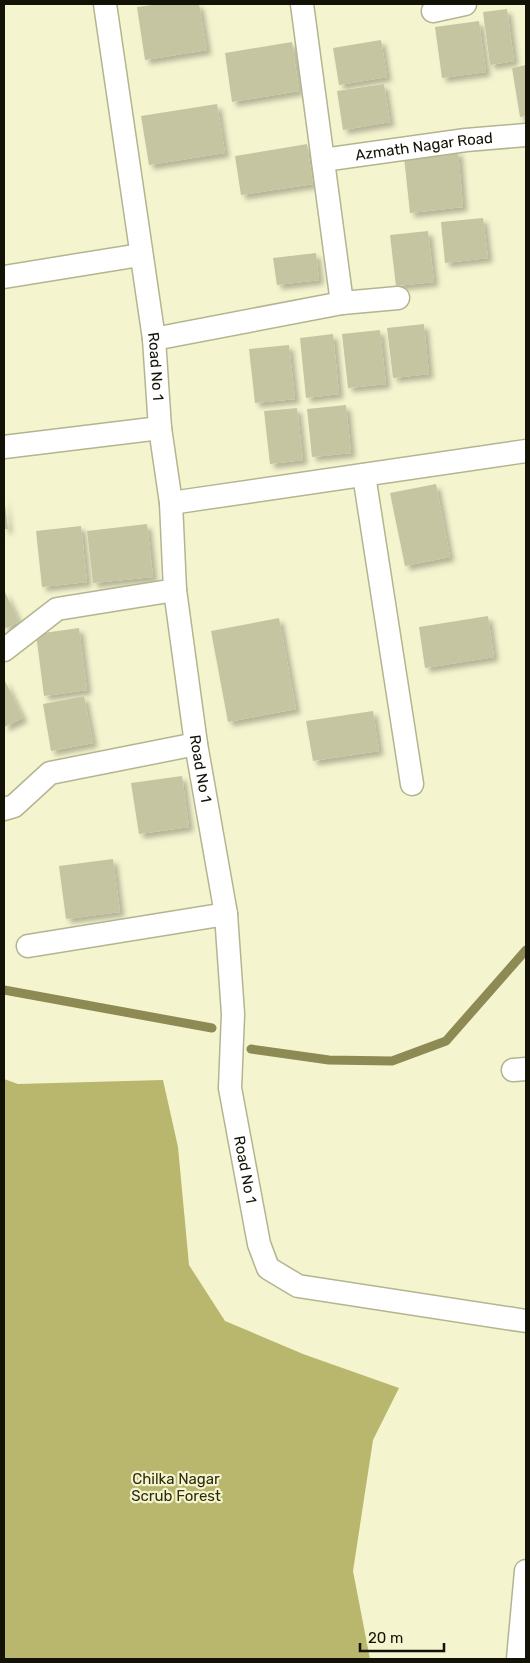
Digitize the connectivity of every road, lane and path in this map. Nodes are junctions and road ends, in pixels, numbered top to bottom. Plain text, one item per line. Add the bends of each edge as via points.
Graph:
1 (105, 4) edge
2 (302, 4) edge
3 (465, 4) edge
4 (433, 11) dead end
5 (526, 135) edge
6 (323, 160) junction
7 (140, 255) junction
8 (4, 277) edge
9 (398, 298) dead end
10 (342, 303) junction
11 (154, 339) junction
12 (160, 428) junction
13 (4, 447) edge
14 (526, 451) edge
15 (364, 474) junction
16 (171, 503) junction
17 (175, 590) junction
18 (4, 650) edge
19 (196, 744) junction
20 (412, 784) dead end
21 (4, 809) edge
22 (226, 914) junction
23 (28, 946) dead end
24 (526, 1321) edge
25 (526, 1571) edge
26 (518, 1659) edge

1 - 7 street, Road No 1
2 - 6 street
3 - 4 street
5 - 6 street, Azmath Nagar Road
6 - 10 street
7 - 8 street
7 - 11 street, Road No 1
9 - 10 street
10 - 11 street
11 - 12 street, Road No 1
12 - 13 street
12 - 16 street, Road No 1
14 - 15 street
15 - 16 street
15 - 20 street
16 - 17 street, Road No 1
17 - 18 street via 57,609
17 - 19 street, Road No 1
19 - 21 street via 50,773 14,806
19 - 22 street, Road No 1
22 - 23 street
22 - 24 street, Road No 1 via 233,1014 230,1088 258,1244 268,1268 298,1286
25 - 26 street

